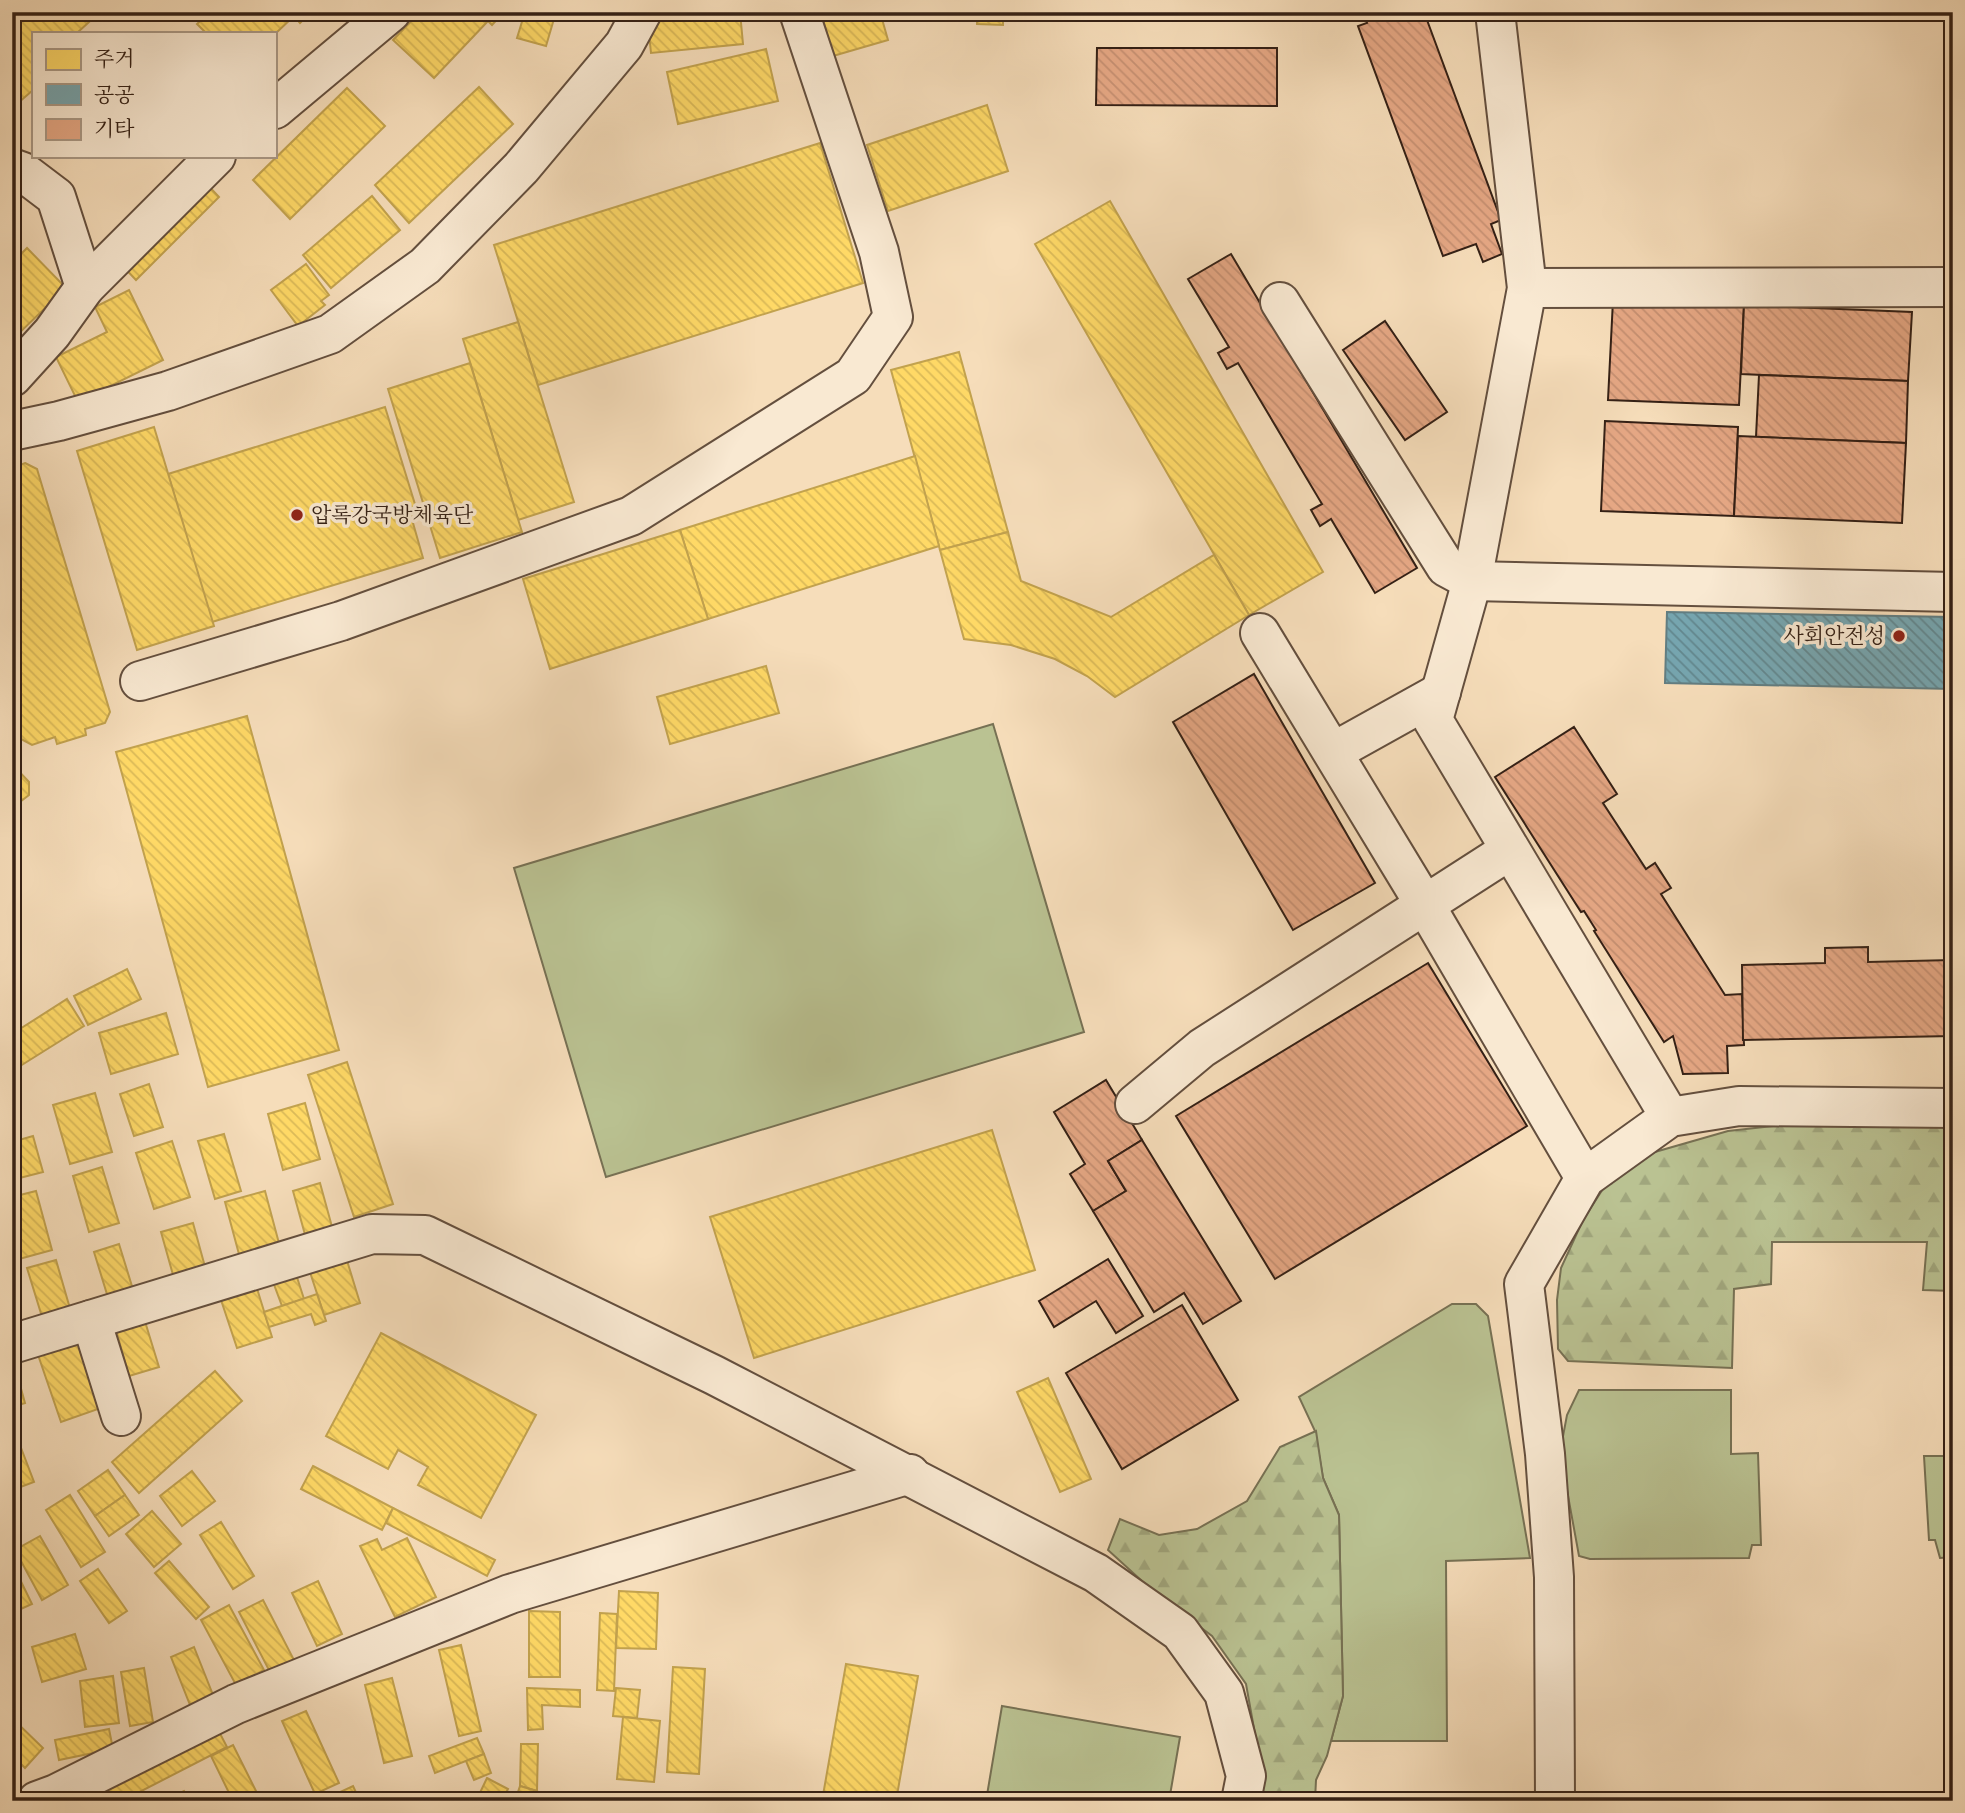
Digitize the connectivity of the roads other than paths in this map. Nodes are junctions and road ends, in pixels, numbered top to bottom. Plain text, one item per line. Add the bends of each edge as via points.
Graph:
1 (391, 12) edge
2 (642, 12) edge
3 (799, 12) edge
4 (1495, 12) edge
5 (276, 108) edge
6 (214, 158) edge
7 (12, 168) edge
8 (85, 286) junction
9 (1953, 287) edge
10 (1527, 288) junction
11 (1280, 302) dead end
12 (12, 377) edge
13 (12, 431) edge
14 (1472, 580) junction
15 (1952, 585) edge
16 (1261, 633) dead end
17 (140, 681) dead end
18 (1441, 692) junction
19 (1333, 752) junction
20 (1510, 850) junction
21 (1425, 905) junction
22 (1135, 1104) dead end
23 (1953, 1108) edge
24 (1670, 1117) junction
25 (1585, 1178) junction
26 (91, 1320) junction
27 (12, 1344) edge
28 (121, 1416) dead end
29 (911, 1474) junction
30 (37, 1801) edge
31 (1241, 1801) edge
32 (1555, 1801) edge

1 - 5 street
2 - 13 street via 624,45 521,168 425,266 330,334 168,391
3 - 17 street via 879,252 893,317 853,376 631,516 341,621
4 - 10 street
6 - 8 street
7 - 8 street via 56,197
8 - 12 street via 52,333
9 - 10 street
10 - 14 street
11 - 14 street via 1446,567
14 - 15 street
14 - 18 street
16 - 19 street
18 - 19 street
18 - 20 street via 1433,720
19 - 21 street
20 - 21 street
20 - 24 street
21 - 22 street via 1202,1048
21 - 25 street
23 - 24 street via 1739,1106
24 - 25 street
25 - 32 street via 1524,1284 1545,1454 1554,1577
26 - 27 street
26 - 28 street
26 - 29 street via 372,1234 425,1235
29 - 30 street via 510,1594 236,1704
29 - 31 street via 1096,1573 1180,1632 1224,1693 1246,1776

